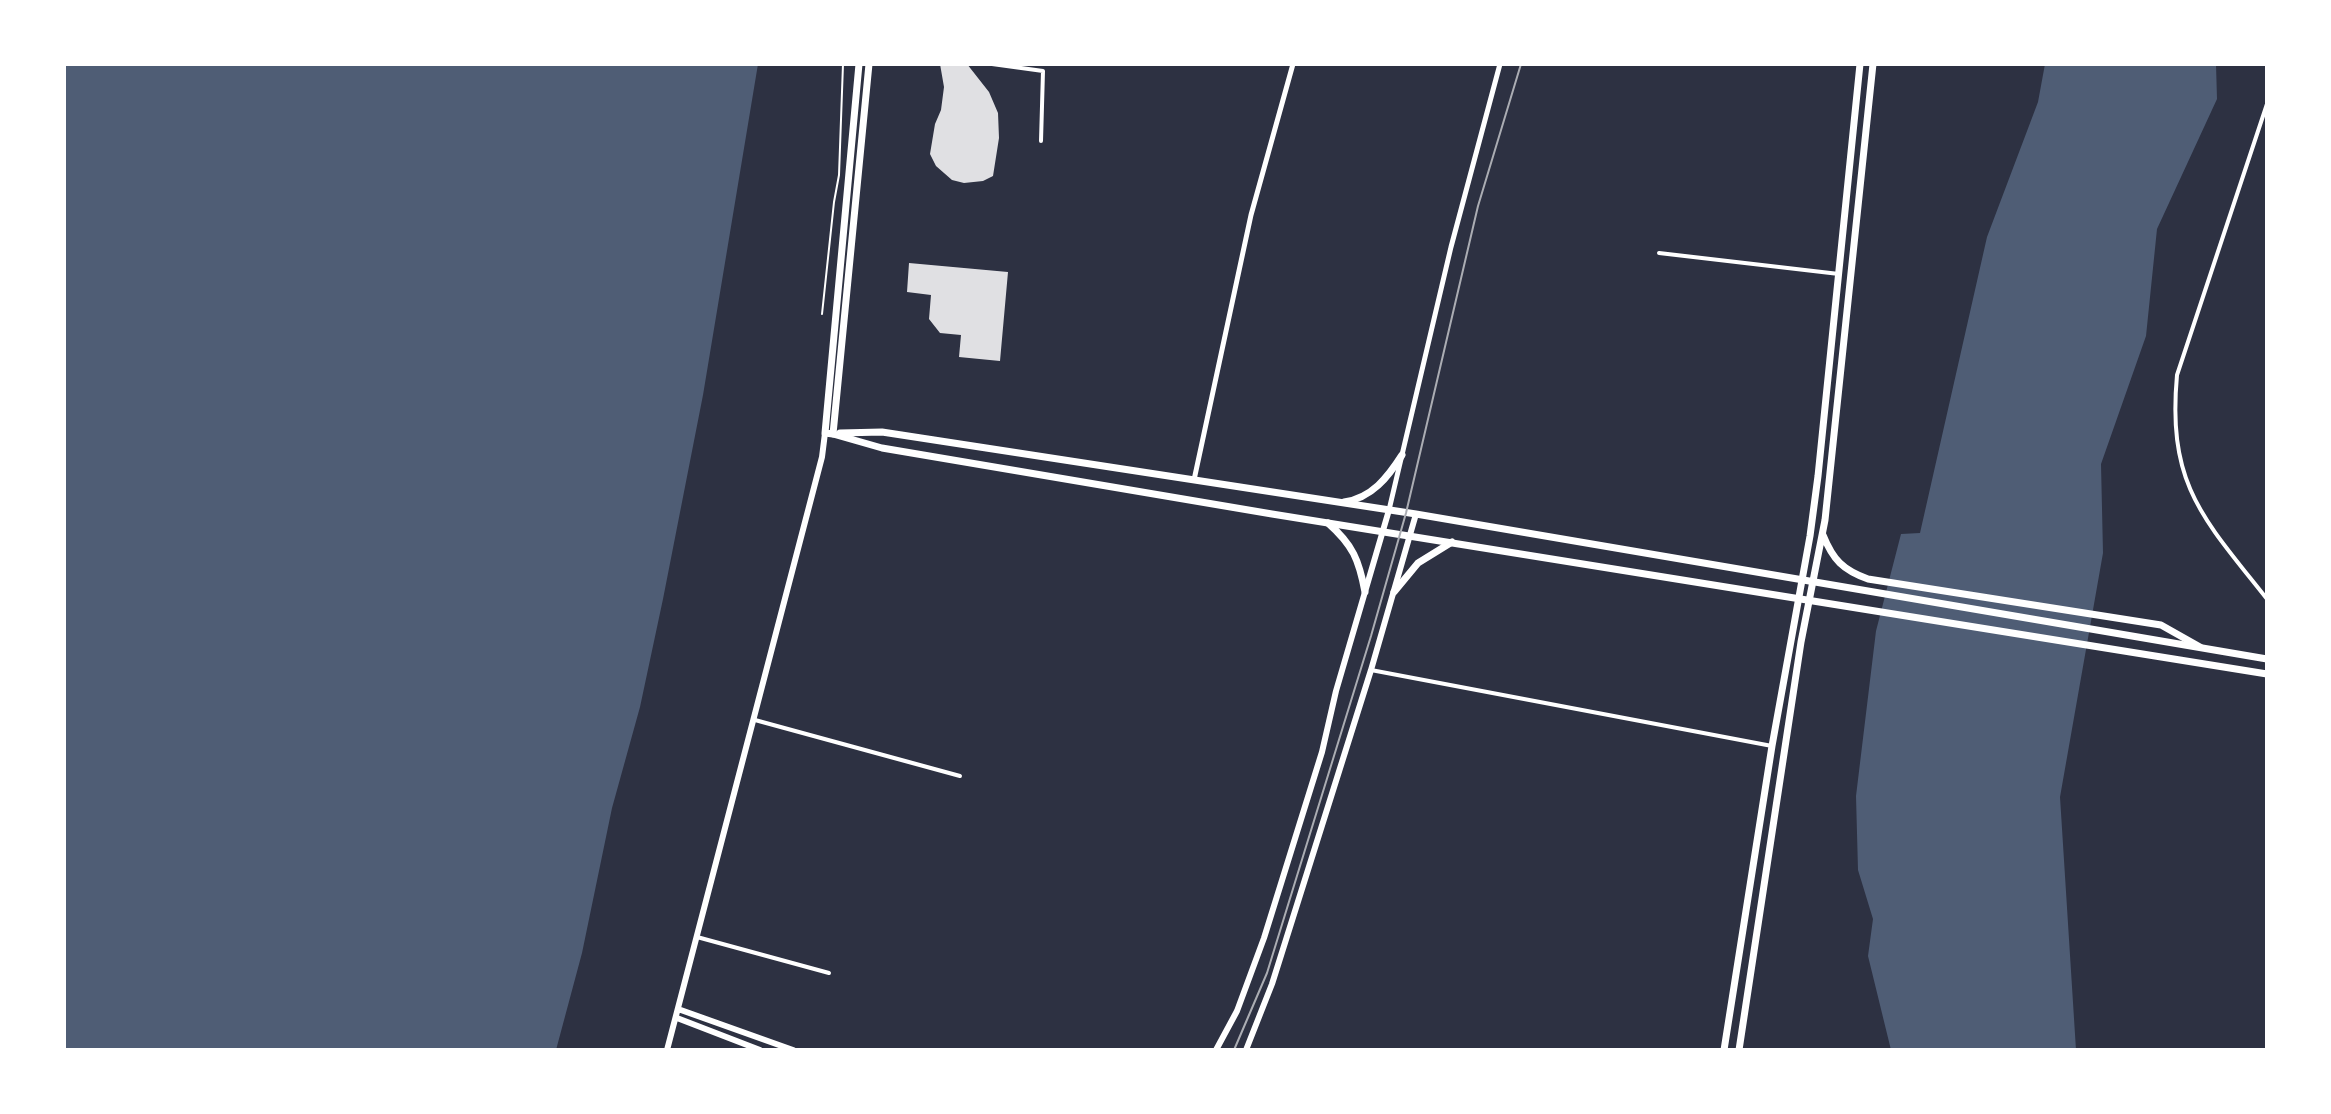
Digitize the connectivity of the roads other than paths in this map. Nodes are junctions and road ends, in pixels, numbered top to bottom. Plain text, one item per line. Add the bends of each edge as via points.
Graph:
1 (859, 64) edge
2 (869, 64) edge
3 (992, 64) edge
4 (1293, 64) edge
5 (1500, 64) edge
6 (1860, 64) edge
7 (1873, 64) edge
8 (2267, 104) edge
9 (1041, 141) dead end
10 (1659, 253) dead end
11 (1840, 274) junction
12 (829, 433) junction
13 (1402, 455) junction
14 (1194, 481) junction
15 (1337, 502) junction
16 (1389, 510) junction
17 (1416, 514) junction
18 (1328, 523) junction
19 (1383, 531) junction
20 (1823, 533) junction
21 (1410, 535) junction
22 (1454, 542) junction
23 (1801, 579) junction
24 (1813, 581) junction
25 (1365, 592) junction
26 (1394, 592) junction
27 (1798, 598) junction
28 (1809, 599) junction
29 (2267, 599) edge
30 (2202, 648) junction
31 (2267, 659) edge
32 (1371, 670) junction
33 (2267, 674) edge
34 (755, 720) junction
35 (1772, 746) junction
36 (960, 776) dead end
37 (697, 937) junction
38 (829, 973) dead end
39 (678, 1009) junction
40 (677, 1018) junction
41 (667, 1050) edge
42 (760, 1050) edge
43 (793, 1050) edge
44 (1216, 1050) edge
45 (1246, 1050) edge
46 (1724, 1050) edge
47 (1739, 1050) edge

1 - 12 main road
2 - 12 main road
3 - 9 street via 1043,71
4 - 14 street via 1251,215
5 - 13 street
6 - 11 main road
7 - 20 main road
8 - 29 street via 2177,375 2173,414 2191,496
10 - 11 street
11 - 23 main road
12 - 14 main road via 882,432
12 - 18 main road via 882,448
12 - 34 main road
13 - 15 main road via 1375,489
13 - 16 street
14 - 15 main road
15 - 16 main road
16 - 17 main road
16 - 19 main road
17 - 21 main road
17 - 23 main road
18 - 19 main road
18 - 25 main road via 1351,547
19 - 21 main road
19 - 25 main road
20 - 24 main road
20 - 30 main road via 1835,560 1846,571 1868,579 2143,622 2172,630
21 - 22 main road
21 - 26 main road
22 - 26 main road via 1418,563
22 - 27 main road
23 - 24 main road
23 - 27 main road
24 - 28 main road
24 - 30 main road
25 - 44 main road via 1264,938
26 - 32 main road
27 - 28 main road
27 - 35 main road
28 - 33 main road
28 - 47 main road
30 - 31 main road
32 - 35 street
32 - 45 main road via 1272,984
34 - 36 street
34 - 37 main road
35 - 46 main road
37 - 38 street
37 - 39 main road
39 - 40 main road
39 - 43 main road
40 - 41 main road
40 - 42 main road

